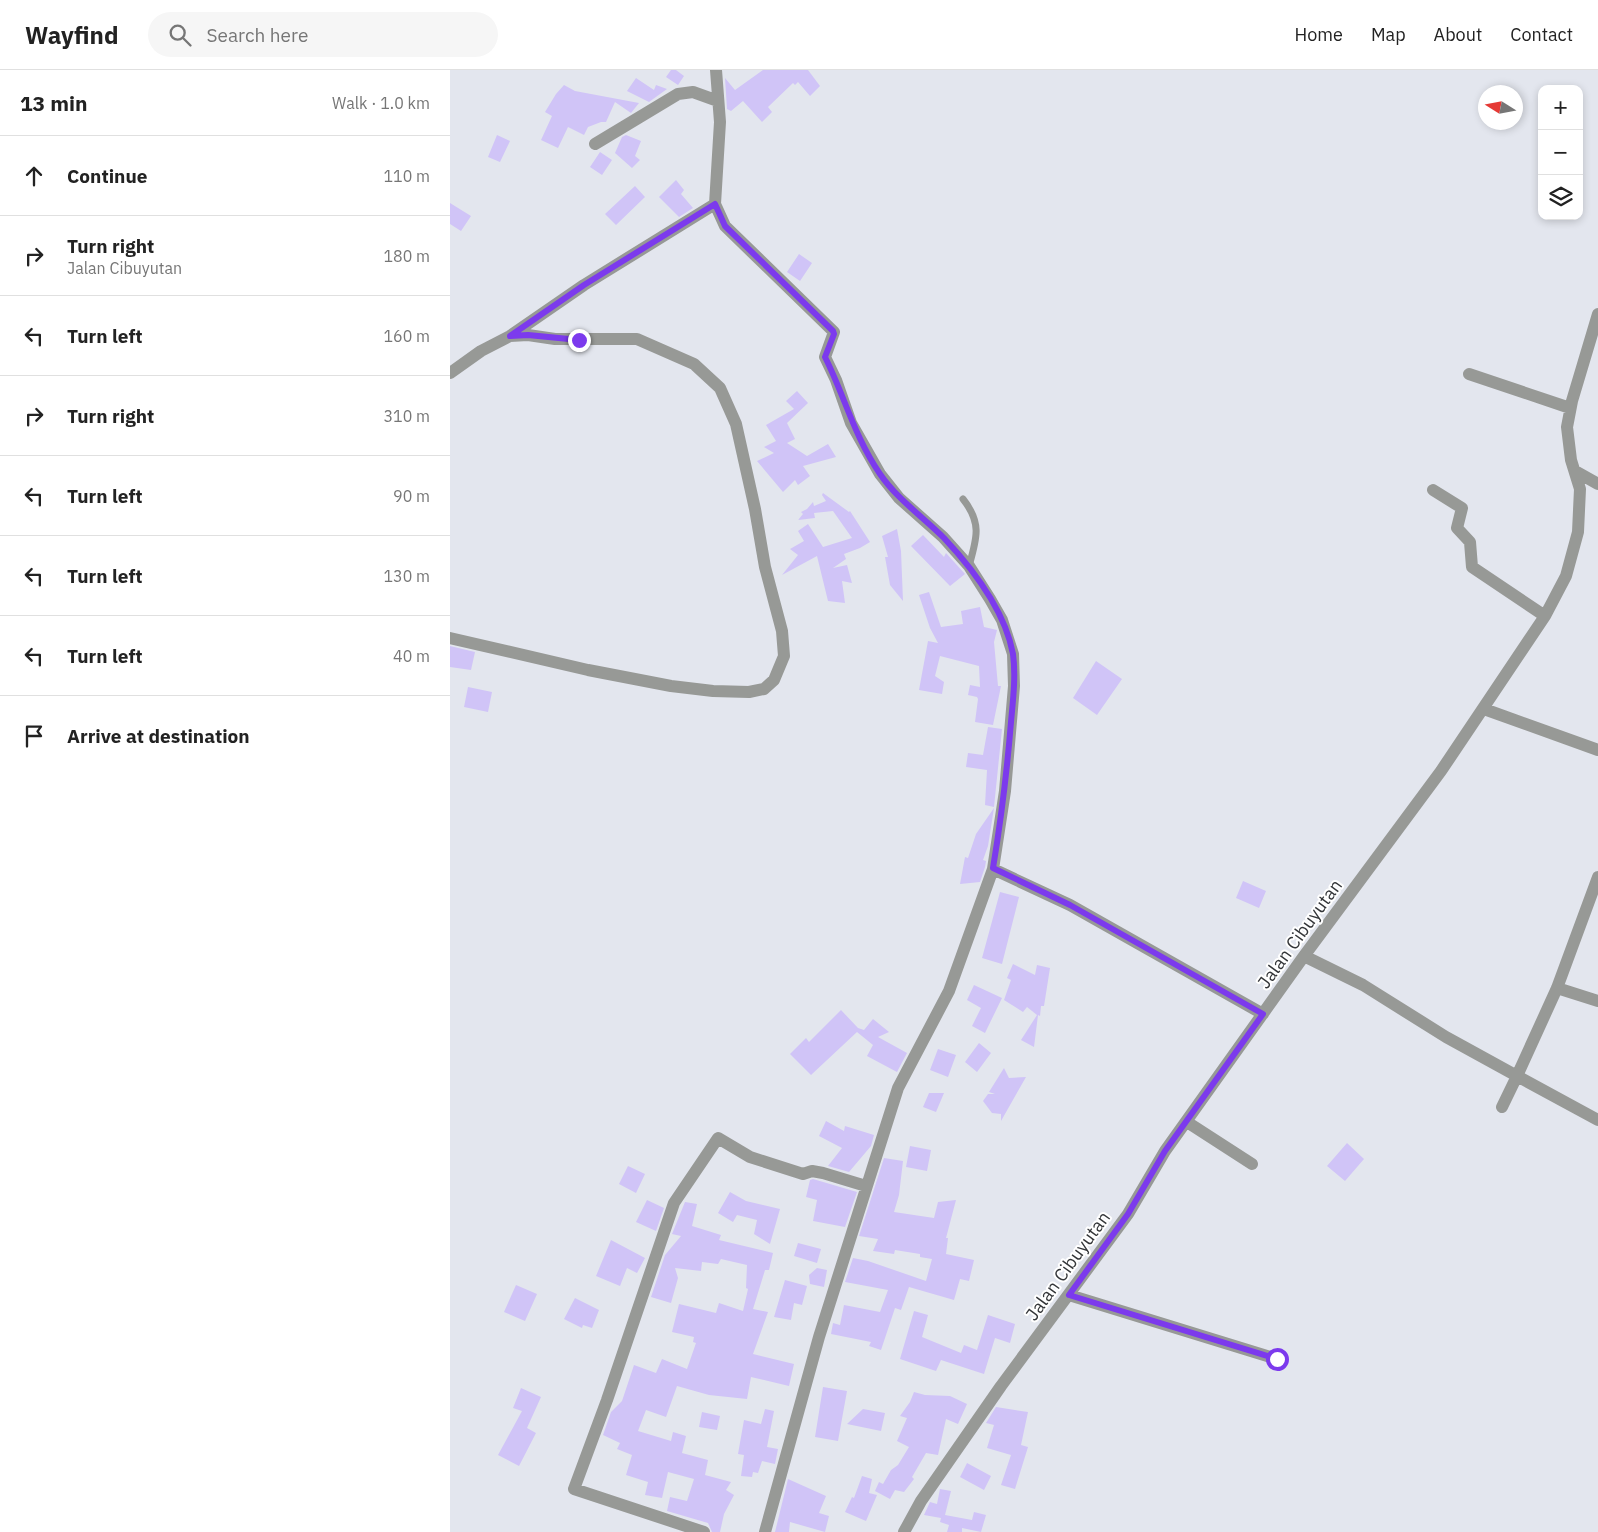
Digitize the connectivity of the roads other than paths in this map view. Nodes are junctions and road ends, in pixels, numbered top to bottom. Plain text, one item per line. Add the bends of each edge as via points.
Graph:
1 (719, 71) edge
2 (718, 101) junction
3 (596, 144) dead end
4 (715, 204) junction
5 (1598, 314) edge
6 (510, 336) junction
7 (450, 373) edge
8 (1469, 374) dead end
9 (1570, 408) junction
10 (1575, 471) junction
11 (1598, 484) edge
12 (1433, 490) dead end
13 (963, 499) dead end
14 (969, 566) junction
15 (1545, 616) junction
16 (450, 638) edge
17 (1484, 709) junction
18 (1598, 750) edge
19 (993, 868) junction
20 (1598, 877) edge
21 (1304, 956) junction
22 (1557, 988) junction
23 (1598, 1001) edge
24 (1263, 1014) junction
25 (1518, 1076) junction
26 (1502, 1107) dead end
27 (1598, 1120) edge
28 (1187, 1122) junction
29 (1252, 1164) dead end
30 (866, 1186) junction
31 (1069, 1295) junction
32 (1277, 1359) dead end
33 (704, 1532) edge
34 (765, 1532) edge
35 (904, 1532) edge

1 - 2 street
2 - 3 street via 692,92 678,94
2 - 4 street via 720,122
4 - 6 street via 584,285
4 - 14 street via 725,226 833,331 825,357 863,446 899,498 943,537
5 - 9 street, Jalan Cibuyutan
6 - 7 street
6 - 16 street via 637,339 694,364 720,388 736,424 765,567 782,631 784,656 774,680 764,689 713,691 588,670
8 - 9 street
9 - 10 street, Jalan Cibuyutan via 1568,447
10 - 11 street
10 - 15 street, Jalan Cibuyutan via 1580,489 1578,532 1566,576
12 - 15 street via 1462,508 1456,528 1470,542 1472,567
13 - 14 lane via 978,526
14 - 19 street via 1002,620 1013,654 1010,736
15 - 17 street, Jalan Cibuyutan
17 - 18 street
17 - 21 street, Jalan Cibuyutan
19 - 24 street via 1070,905
19 - 30 street via 950,991 898,1088
20 - 22 street
21 - 24 street, Jalan Cibuyutan
21 - 25 street via 1363,984 1446,1037
22 - 23 street
22 - 25 street
24 - 28 street, Jalan Cibuyutan
25 - 26 street
25 - 27 street
28 - 29 street
28 - 31 street, Jalan Cibuyutan via 1165,1151 1128,1214
30 - 33 street via 823,1173 812,1171 803,1174 750,1158 718,1138 674,1203 574,1489
30 - 34 street via 819,1337
31 - 32 street
31 - 35 street, Jalan Cibuyutan via 1001,1386 921,1501

